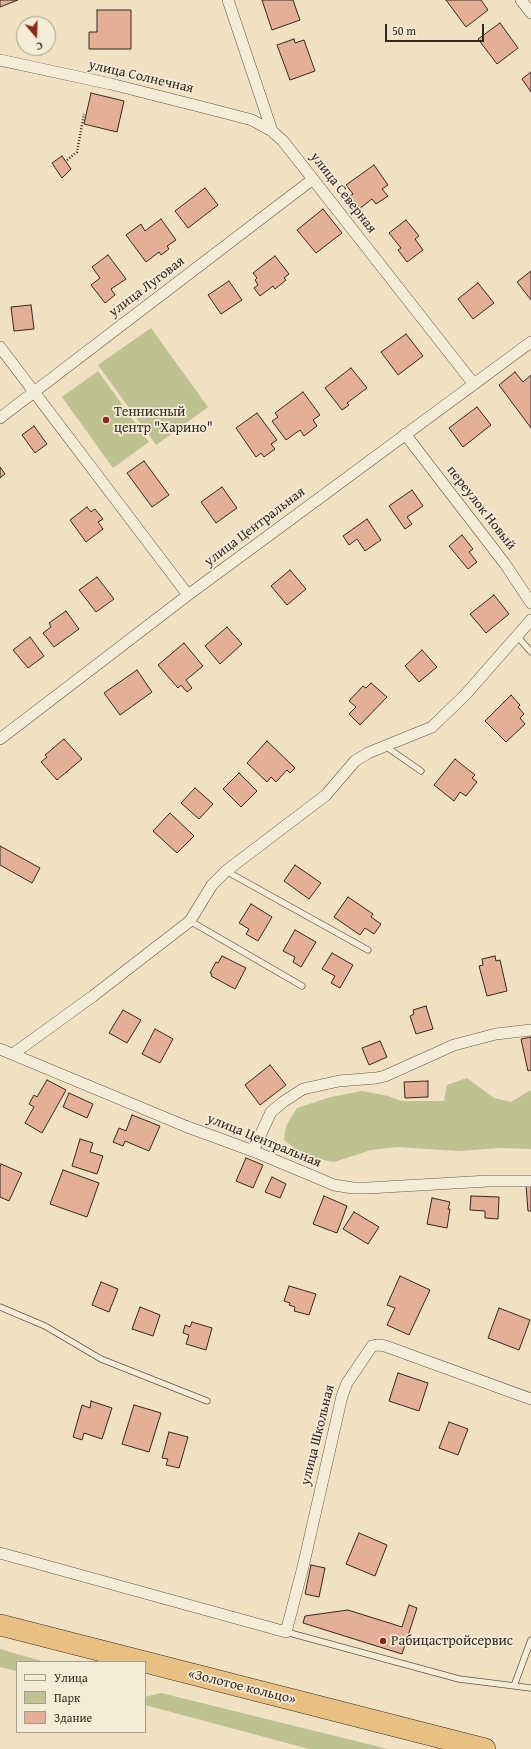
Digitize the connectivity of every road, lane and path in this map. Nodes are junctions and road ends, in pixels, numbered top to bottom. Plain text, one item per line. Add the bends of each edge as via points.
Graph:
1 (228, 0) edge
2 (521, 0) edge
3 (531, 13) edge
4 (0, 60) edge
5 (84, 114) dead end
6 (272, 131) junction
7 (67, 160) dead end
8 (311, 177) junction
9 (531, 342) edge
10 (0, 347) edge
11 (474, 383) junction
12 (35, 392) junction
13 (0, 418) edge
14 (405, 434) junction
15 (188, 595) junction
16 (531, 603) edge
17 (531, 620) edge
18 (517, 636) junction
19 (531, 652) edge
20 (0, 739) edge
21 (385, 746) junction
22 (421, 771) dead end
23 (226, 871) junction
24 (190, 921) junction
25 (368, 950) dead end
26 (302, 986) dead end
27 (531, 1030) edge
28 (0, 1049) edge
29 (13, 1054) junction
30 (253, 1151) junction
31 (531, 1181) edge
32 (0, 1307) edge
33 (531, 1399) edge
34 (208, 1401) dead end
35 (0, 1553) edge
36 (0, 1625) edge
37 (286, 1632) junction
38 (531, 1640) edge
39 (141, 1661) edge
40 (146, 1662) edge
41 (514, 1686) junction
42 (531, 1688) edge
43 (485, 1749) edge

1 - 6 street, улица Северная
2 - 3 street
4 - 6 street, улица Солнечная via 210,109 252,120
5 - 7 path via 77,152
6 - 8 street, улица Северная
8 - 11 street, улица Северная
8 - 12 street
9 - 11 street, улица Центральная
10 - 12 street
11 - 14 street, улица Центральная
12 - 13 street
12 - 15 street
14 - 15 street, улица Центральная
14 - 16 street, переулок Новый via 505,564
15 - 20 street, улица Центральная
17 - 18 street
18 - 19 lane
18 - 21 street via 466,694 432,727
21 - 22 lane
21 - 23 street via 355,761 326,795
23 - 24 street via 212,885
23 - 25 lane
24 - 26 lane
24 - 29 street
27 - 30 street via 496,1034 454,1045 381,1077 339,1081 303,1089 271,1112
28 - 29 street, улица Центральная
29 - 30 street, улица Центральная via 185,1126
30 - 31 street, улица Центральная via 327,1182 353,1188 488,1180
32 - 34 lane via 44,1326 101,1359
33 - 37 street, улица Школьная via 385,1346 372,1346 347,1383 342,1396
35 - 37 street
36 - 39 highway, «Золотое кольцо»
37 - 41 lane via 459,1679
38 - 41 lane
40 - 43 highway, «Золотое кольцо»
41 - 42 lane

